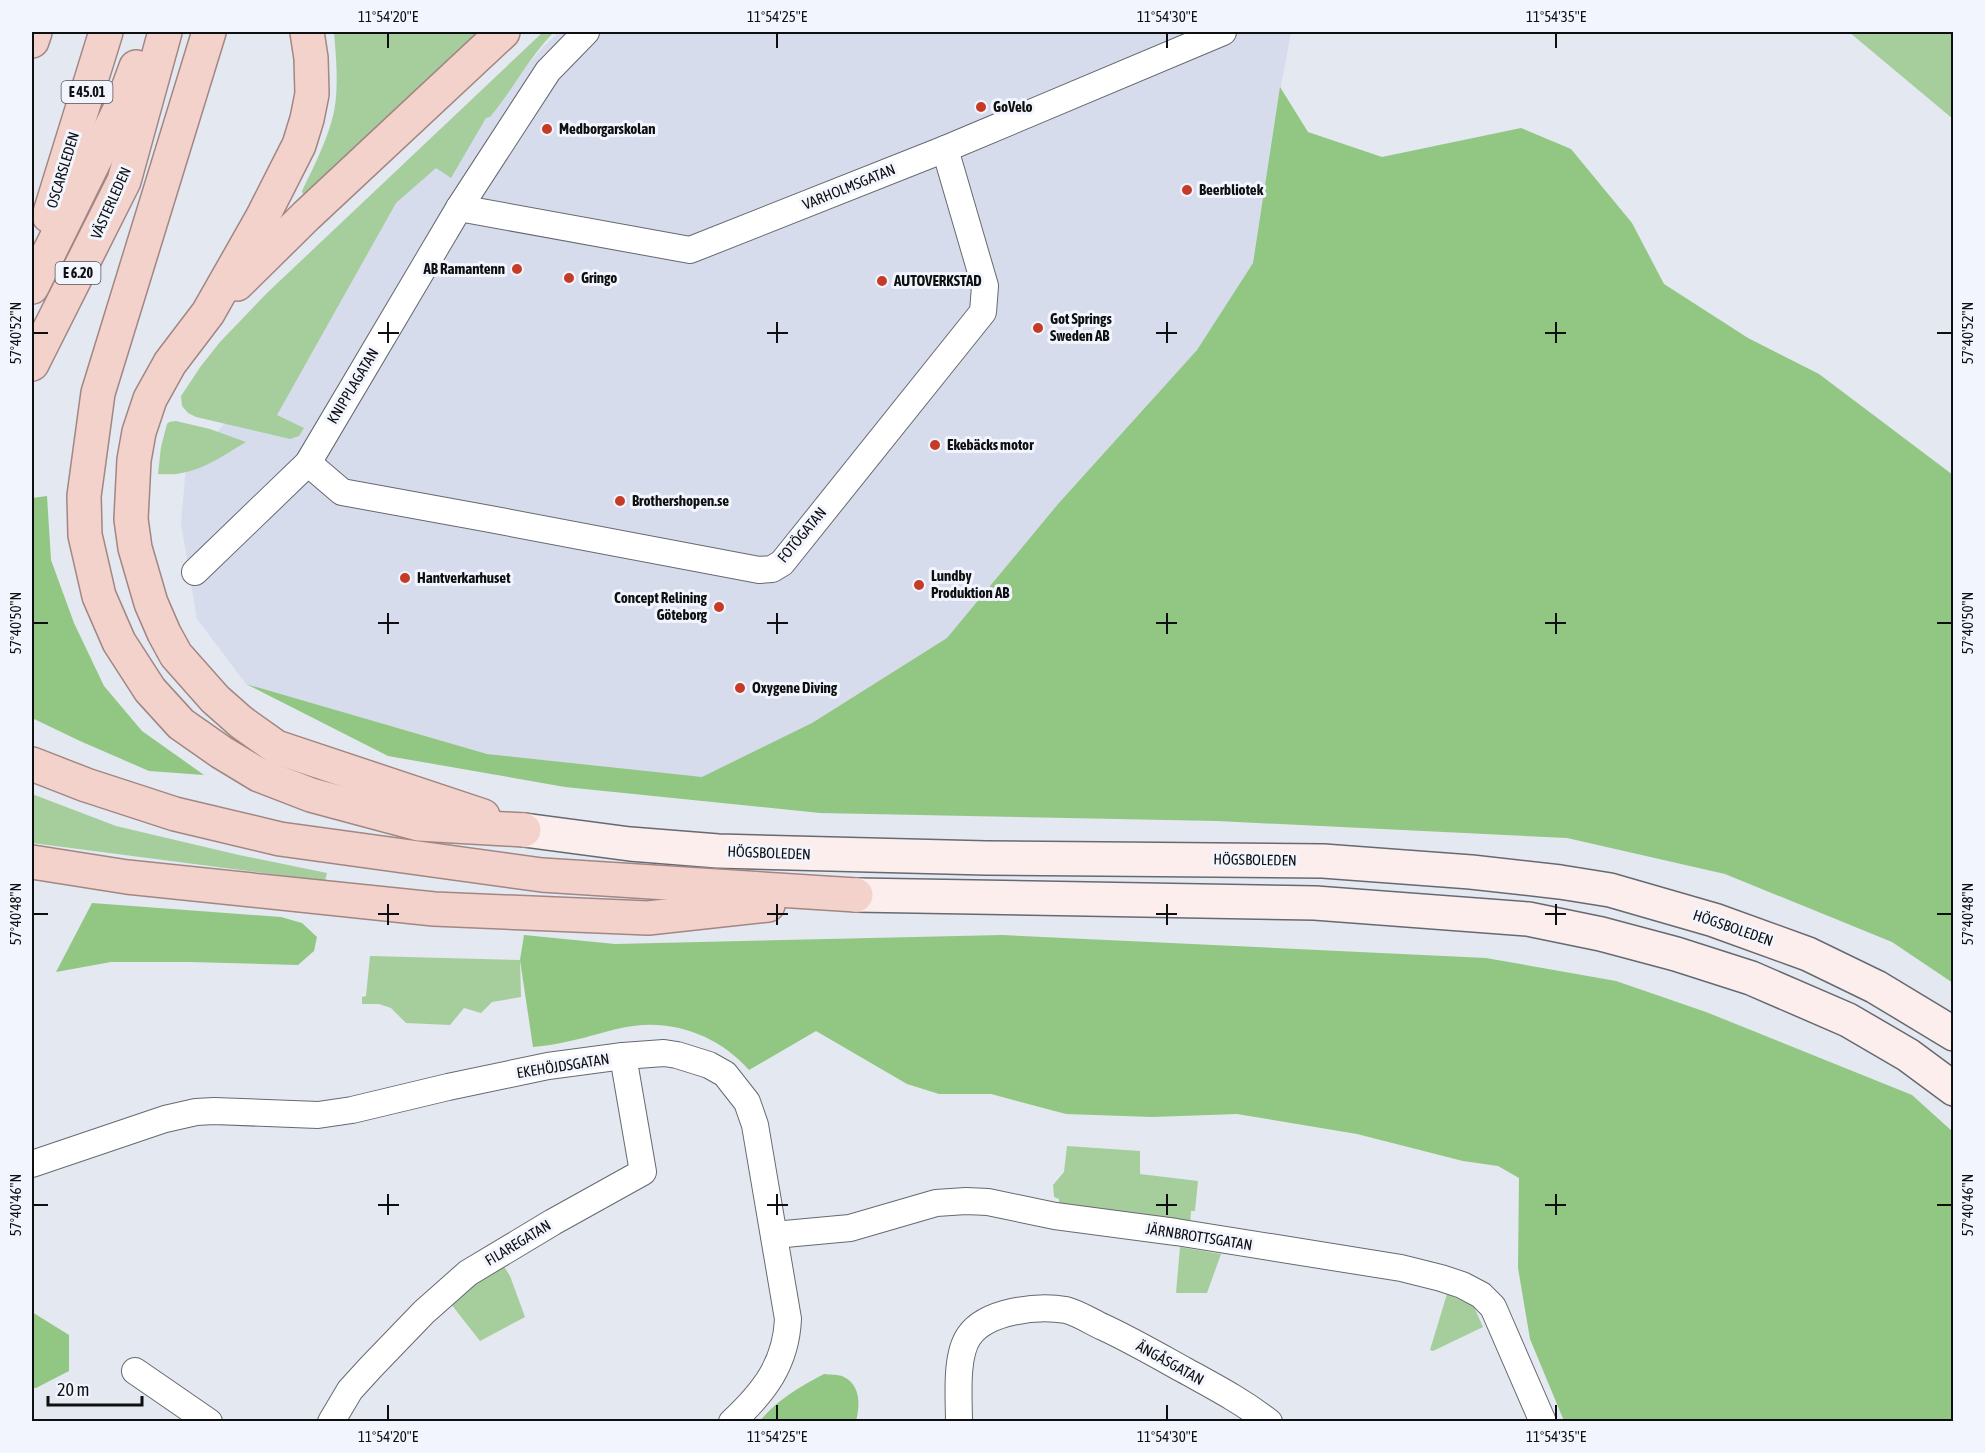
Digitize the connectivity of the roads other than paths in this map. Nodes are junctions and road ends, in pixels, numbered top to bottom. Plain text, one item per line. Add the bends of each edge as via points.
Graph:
1 (35, 32) edge
2 (106, 32) edge
3 (149, 32) edge
4 (165, 32) edge
5 (209, 32) edge
6 (307, 32) edge
7 (503, 32) edge
8 (586, 32) edge
9 (1223, 32) edge
10 (32, 41) edge
11 (945, 149) junction
12 (459, 208) junction
13 (32, 273) edge
14 (32, 287) edge
15 (208, 313) junction
16 (32, 364) edge
17 (308, 463) junction
18 (195, 572) dead end
19 (32, 764) edge
20 (524, 830) junction
21 (32, 862) edge
22 (32, 873) edge
23 (127, 877) junction
24 (856, 895) junction
25 (1953, 1034) edge
26 (623, 1056) junction
27 (1953, 1089) edge
28 (32, 1164) edge
29 (774, 1235) junction
30 (135, 1371) dead end
31 (209, 1422) edge
32 (331, 1422) edge
33 (732, 1422) edge
34 (959, 1422) edge
35 (1269, 1422) edge
36 (1543, 1422) edge

1 - 10 highway
2 - 13 highway, OSCARSLEDEN / E 45.01
3 - 14 highway, E 6.20 via 122,105
4 - 16 highway, VÄSTERLEDEN / E 6.20 via 124,181
5 - 20 highway via 98,393 84,496 85,535 99,596 119,642 150,690 181,724 259,775 311,795 419,824
6 - 15 highway via 312,94 298,145
7 - 15 highway
8 - 12 street, KNIPPLAGATAN via 548,71
9 - 11 street, VARHOLMSGATAN
11 - 12 street, VARHOLMSGATAN via 690,250
11 - 17 street, FOTÖGATAN via 985,286 983,312 782,562 772,569 759,570 342,492
12 - 17 street, KNIPPLAGATAN
15 - 20 highway via 170,363 150,399 134,459 131,519 135,548 151,603 176,655 215,699 276,747
17 - 18 street, KNIPPLAGATAN
19 - 24 highway via 175,814 280,839 542,875
20 - 25 main road, HÖGSBOLEDEN via 718,851 1323,861 1560,882 1610,890 1714,920 1808,954 1876,987
21 - 23 highway
22 - 23 highway
23 - 24 highway via 434,909 648,918
24 - 27 main road via 1315,903 1528,919 1601,934 1751,978 1848,1020 1908,1055
26 - 28 street, EKEHÖJDSGATAN via 548,1066 318,1115 196,1112
26 - 29 street, EKEHÖJDSGATAN via 677,1055 709,1065 734,1083 747,1102 755,1125
26 - 32 street, FILAREGATAN via 643,1172 468,1273 371,1367 350,1390
29 - 33 street, EKEHÖJDSGATAN via 788,1319 787,1338 773,1375
29 - 36 street, JÄRNBROTTSGATAN via 850,1228 936,1203 988,1202 1055,1216 1401,1268 1462,1285 1493,1307
30 - 31 street
34 - 35 street, ÄNGÅSGATAN via 959,1373 968,1338 978,1326 1010,1312 1043,1309 1067,1310 1121,1336 1233,1396

